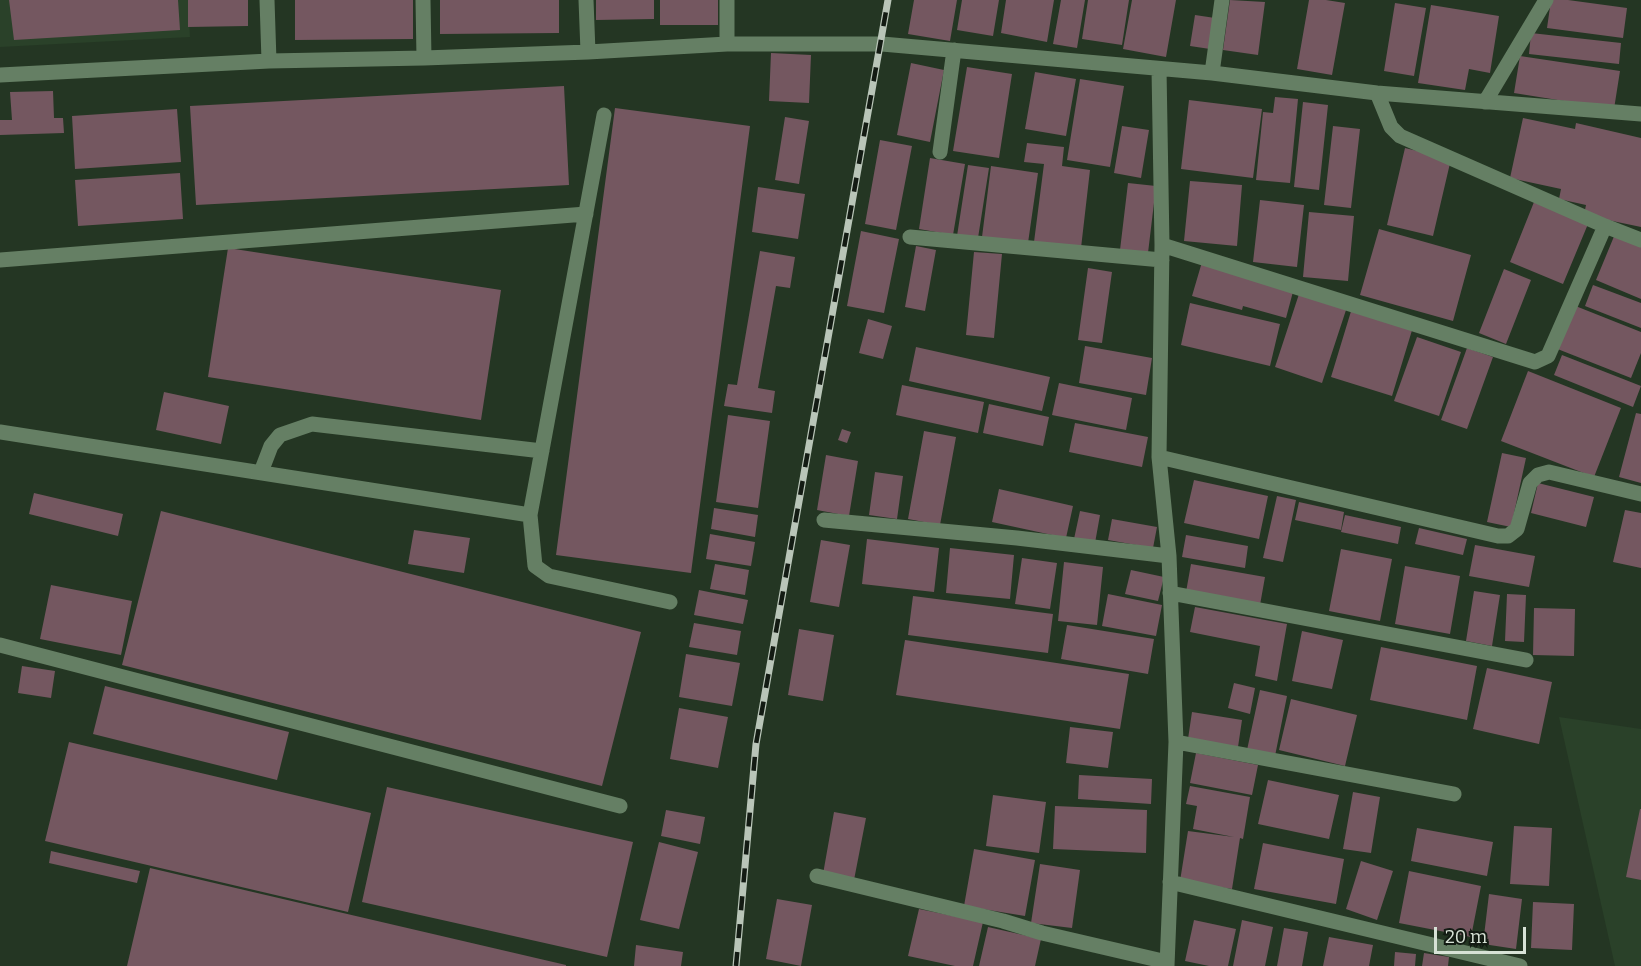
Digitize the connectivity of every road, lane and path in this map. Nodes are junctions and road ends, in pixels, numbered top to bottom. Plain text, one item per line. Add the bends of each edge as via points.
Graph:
1 (267, 0) edge
2 (423, 0) edge
3 (586, 0) edge
4 (727, 0) edge
5 (1222, 0) edge
6 (1546, 0) edge
7 (727, 44) junction
8 (954, 50) junction
9 (588, 52) junction
10 (424, 58) junction
11 (268, 62) junction
12 (1159, 69) junction
13 (1212, 73) junction
14 (0, 75) edge
15 (1377, 93) junction
16 (1485, 102) junction
17 (1641, 114) edge
18 (604, 115) dead end
19 (940, 152) dead end
20 (586, 214) junction
21 (1605, 226) junction
22 (910, 237) dead end
23 (1641, 240) edge
24 (1162, 252) junction
25 (0, 260) edge
26 (0, 432) edge
27 (542, 452) junction
28 (1159, 457) junction
29 (261, 472) junction
30 (1641, 494) edge
31 (530, 515) junction
32 (824, 520) dead end
33 (1169, 556) junction
34 (1170, 593) junction
35 (670, 602) dead end
36 (0, 645) edge
37 (1526, 660) dead end
38 (1176, 742) junction
39 (1454, 794) dead end
40 (620, 806) dead end
41 (817, 876) dead end
42 (1170, 882) junction
43 (1167, 964) edge
44 (1520, 966) edge

1 - 11 street
2 - 10 street
3 - 9 street
4 - 7 street
5 - 13 street
6 - 16 street
7 - 8 street via 882,44
7 - 9 street
8 - 12 street
8 - 19 street
9 - 10 street
10 - 11 street
11 - 14 street
12 - 13 street
12 - 24 street
13 - 15 street
15 - 16 street
15 - 21 street via 1391,127 1400,136
16 - 17 street
18 - 20 street
20 - 25 street
20 - 27 street
21 - 23 street
21 - 24 street via 1548,356 1534,362
22 - 24 street
24 - 28 street
26 - 29 street
27 - 29 street via 312,424 280,435 270,446
27 - 31 street
28 - 30 street via 1498,536 1508,536 1517,529 1530,483 1538,475 1550,472
28 - 33 street
29 - 31 street
31 - 35 street via 535,566 549,576
32 - 33 street
33 - 34 street
34 - 37 street
34 - 38 street
36 - 40 street
38 - 39 street
38 - 42 street
41 - 43 street
42 - 43 street
42 - 44 street

